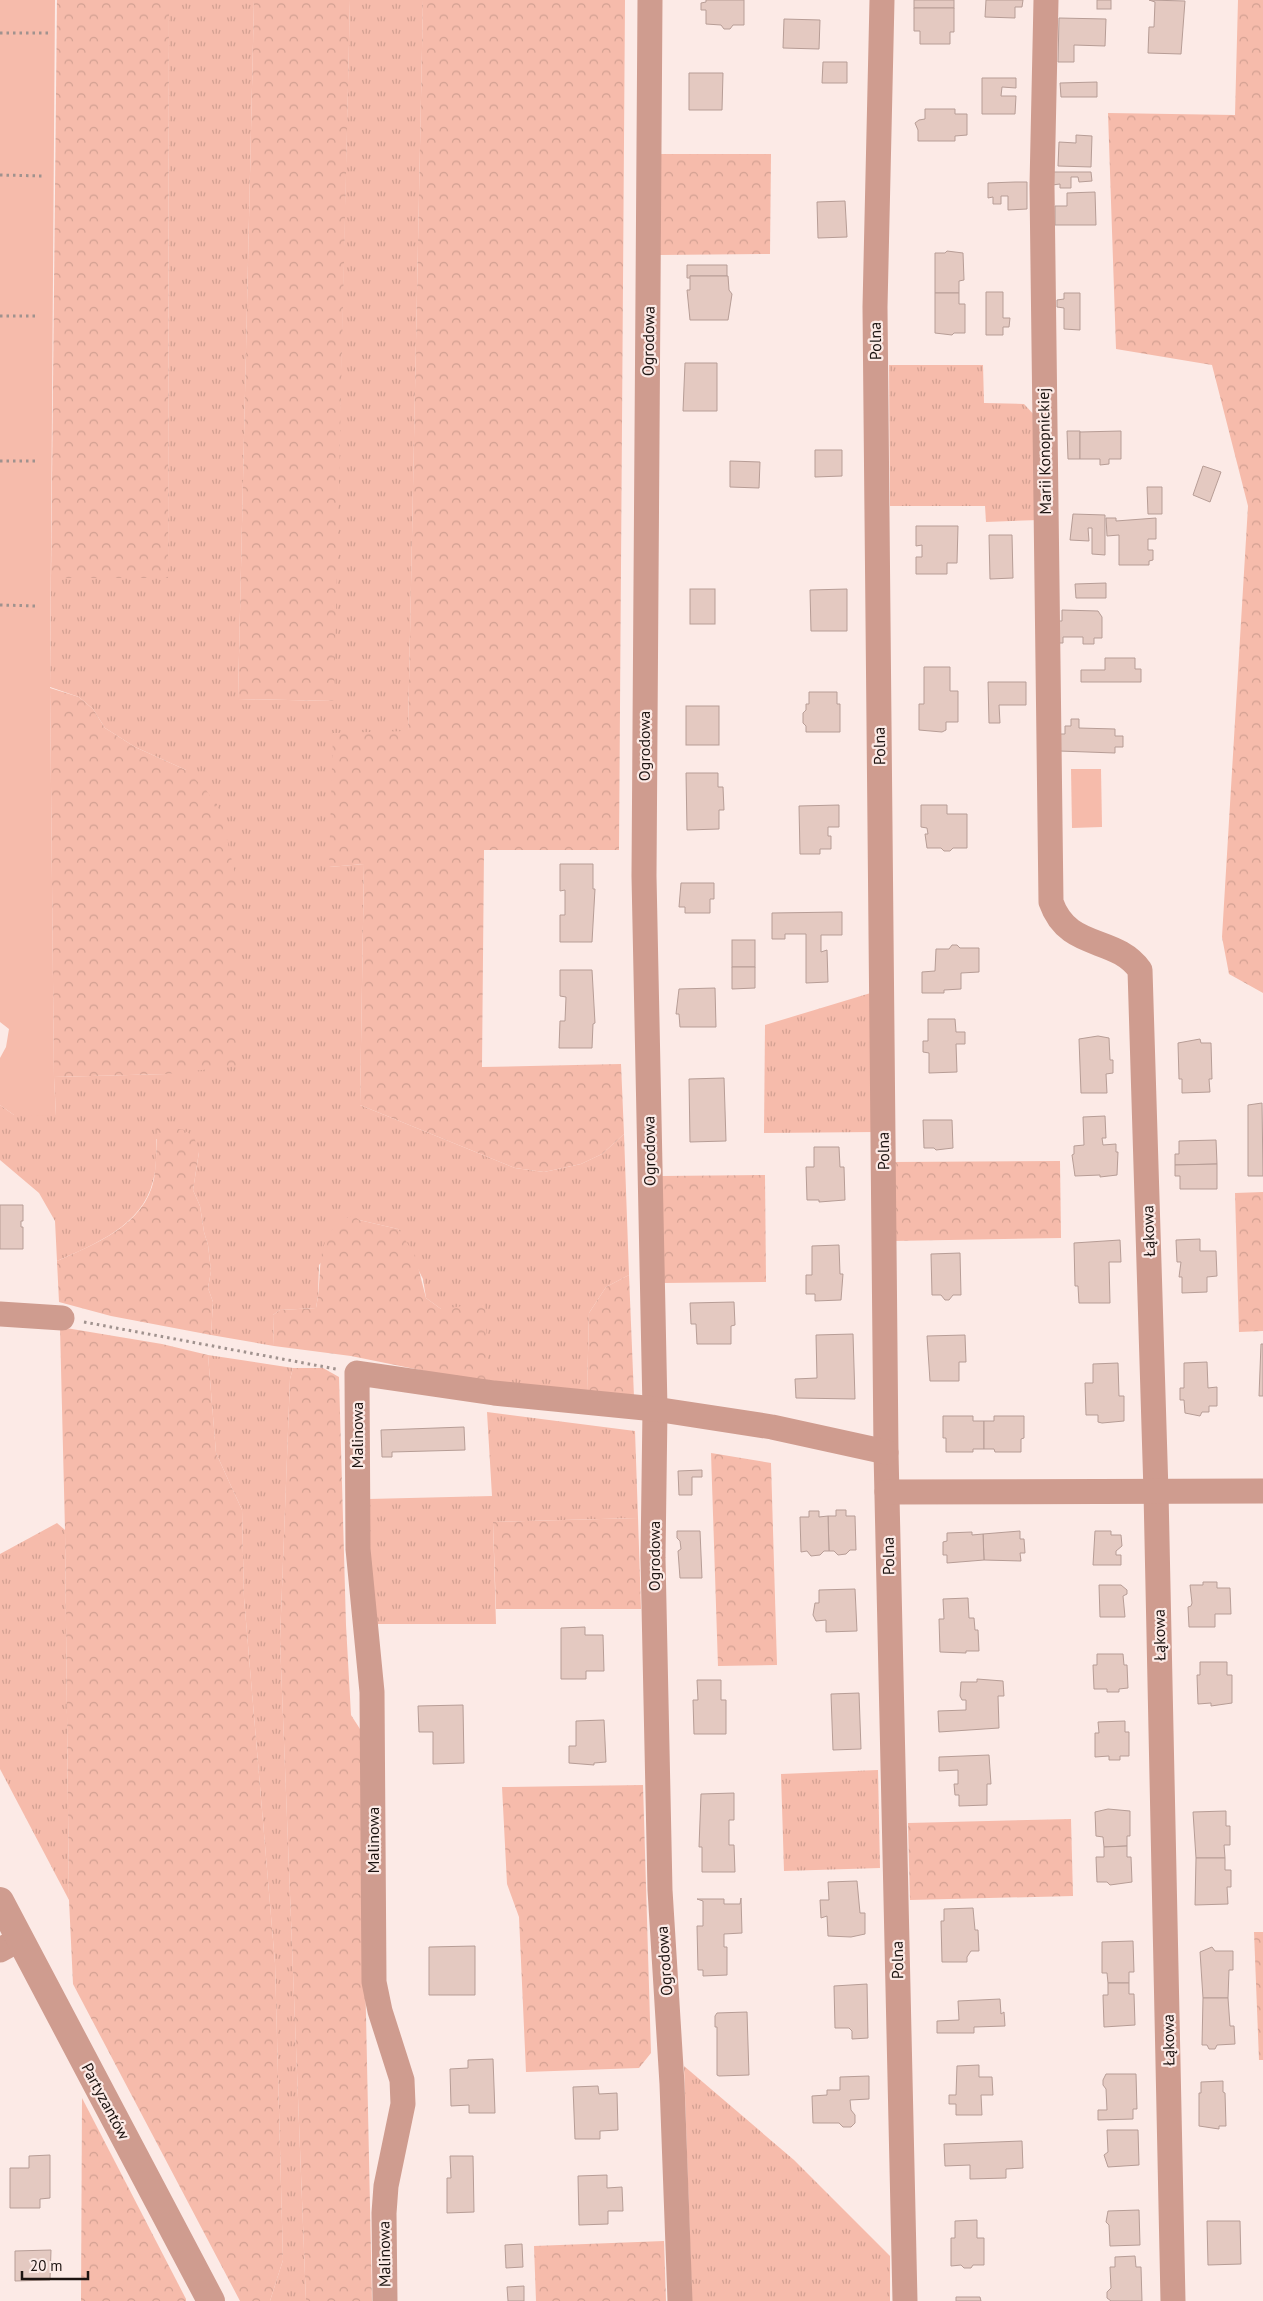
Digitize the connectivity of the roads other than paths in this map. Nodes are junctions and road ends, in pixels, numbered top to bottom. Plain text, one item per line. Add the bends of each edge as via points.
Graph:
1 (650, 0) edge
2 (882, 0) edge
3 (1046, 0) edge
4 (1140, 970) joint
5 (0, 1314) edge
6 (62, 1318) road end
7 (654, 1410) junction
8 (886, 1452) junction
9 (1263, 1491) edge
10 (887, 1492) junction
11 (1156, 1492) junction
12 (0, 1901) edge
13 (10, 1944) edge
14 (211, 2301) edge
15 (385, 2301) edge
16 (680, 2301) edge
17 (905, 2301) edge
18 (1174, 2301) edge

1 - 7 street, Ogrodowa via 644,876
2 - 8 street, Polna via 875,307
3 - 4 street, Marii Konopnickiej via 1042,186 1051,902 1060,923 1068,930 1119,953
4 - 11 street, Łąkowa
5 - 6 street
7 - 8 street via 772,1427
7 - 15 street, Malinowa via 494,1393 357,1373 358,1549 372,1692 374,1982 402,2080 403,2104 386,2186
7 - 16 street, Ogrodowa via 653,1558 660,1890 672,2084
8 - 10 street, Polna
9 - 11 street
10 - 11 street
10 - 17 street, Polna
11 - 18 street, Łąkowa
12 - 13 street, Partyzantów
13 - 14 street, Partyzantów

